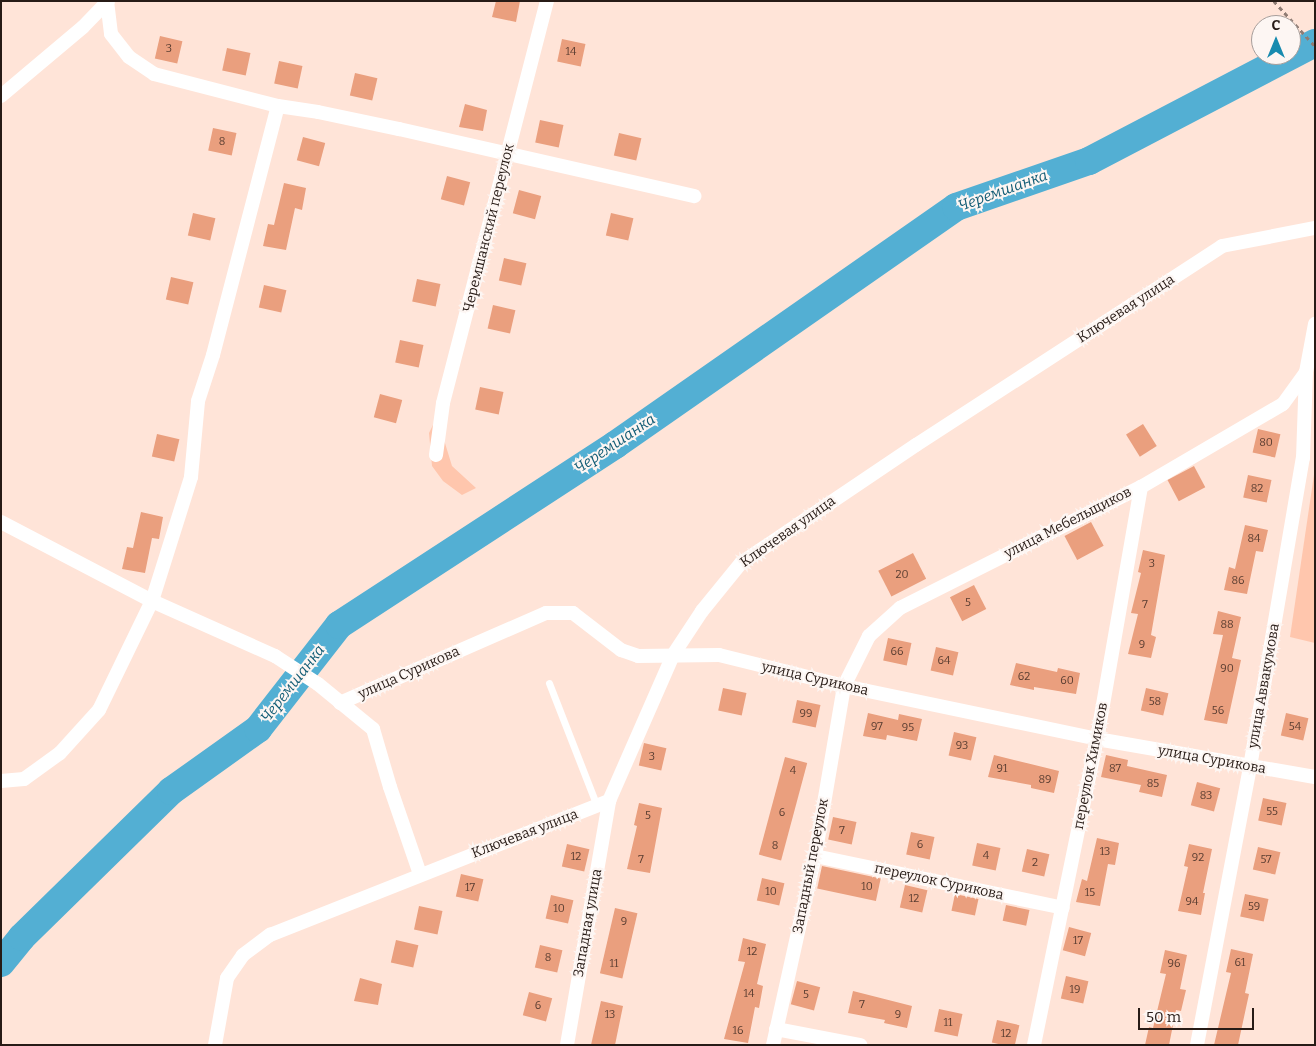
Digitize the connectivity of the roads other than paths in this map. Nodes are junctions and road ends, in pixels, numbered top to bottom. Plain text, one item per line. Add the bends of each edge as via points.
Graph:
1 (107, 1) edge
2 (547, 1) edge
3 (1, 96) edge
4 (278, 106) junction
5 (508, 154) junction
6 (694, 196) dead end
7 (1315, 228) edge
8 (1315, 324) edge
9 (1306, 372) junction
10 (436, 455) dead end
11 (1141, 486) junction
12 (1, 522) edge
13 (152, 601) junction
14 (673, 655) junction
15 (548, 683) dead end
16 (844, 686) junction
17 (340, 703) junction
18 (1097, 738) junction
19 (1250, 767) junction
20 (1315, 777) edge
21 (1, 781) edge
22 (603, 804) junction
23 (815, 856) junction
24 (420, 874) junction
25 (1063, 908) junction
26 (776, 1029) junction
27 (215, 1045) edge
28 (567, 1045) edge
29 (773, 1045) edge
30 (860, 1045) edge
31 (1034, 1045) edge
32 (1197, 1045) edge

1 - 3 street via 83,26
1 - 4 street via 111,34 129,57 154,74
2 - 5 street, Черемшанский переулок
4 - 5 street
4 - 13 street via 198,401 191,477
5 - 6 street
5 - 10 street, Черемшанский переулок via 443,403
7 - 14 street, Ключевая улица via 1222,246 916,445 741,563 702,611
8 - 9 street, улица Аввакумова
9 - 11 street, улица Мебельщиков via 1283,404
9 - 19 street, улица Аввакумова via 1303,458
11 - 16 street, улица Мебельщиков via 900,608 869,636
11 - 18 street, переулок Химиков
12 - 13 street
13 - 17 street via 275,656
13 - 21 street via 99,710 60,753 24,779
14 - 16 street, улица Сурикова via 719,656
14 - 17 street, улица Сурикова via 638,656 621,650 573,613 546,613
14 - 22 street, Ключевая улица
15 - 22 lane
16 - 18 street, улица Сурикова
16 - 23 street, Западный переулок
17 - 24 street via 373,729
18 - 19 street, улица Сурикова
18 - 25 street, переулок Химиков
19 - 20 street, улица Сурикова
19 - 32 street, улица Аввакумова
22 - 24 street, Ключевая улица
22 - 28 street, Западная улица
23 - 25 street, переулок Сурикова
23 - 26 street, Западный переулок
24 - 27 street, Ключевая улица via 270,935 243,955 227,978
25 - 31 street, переулок Химиков
26 - 29 street, Западный переулок
26 - 30 street

